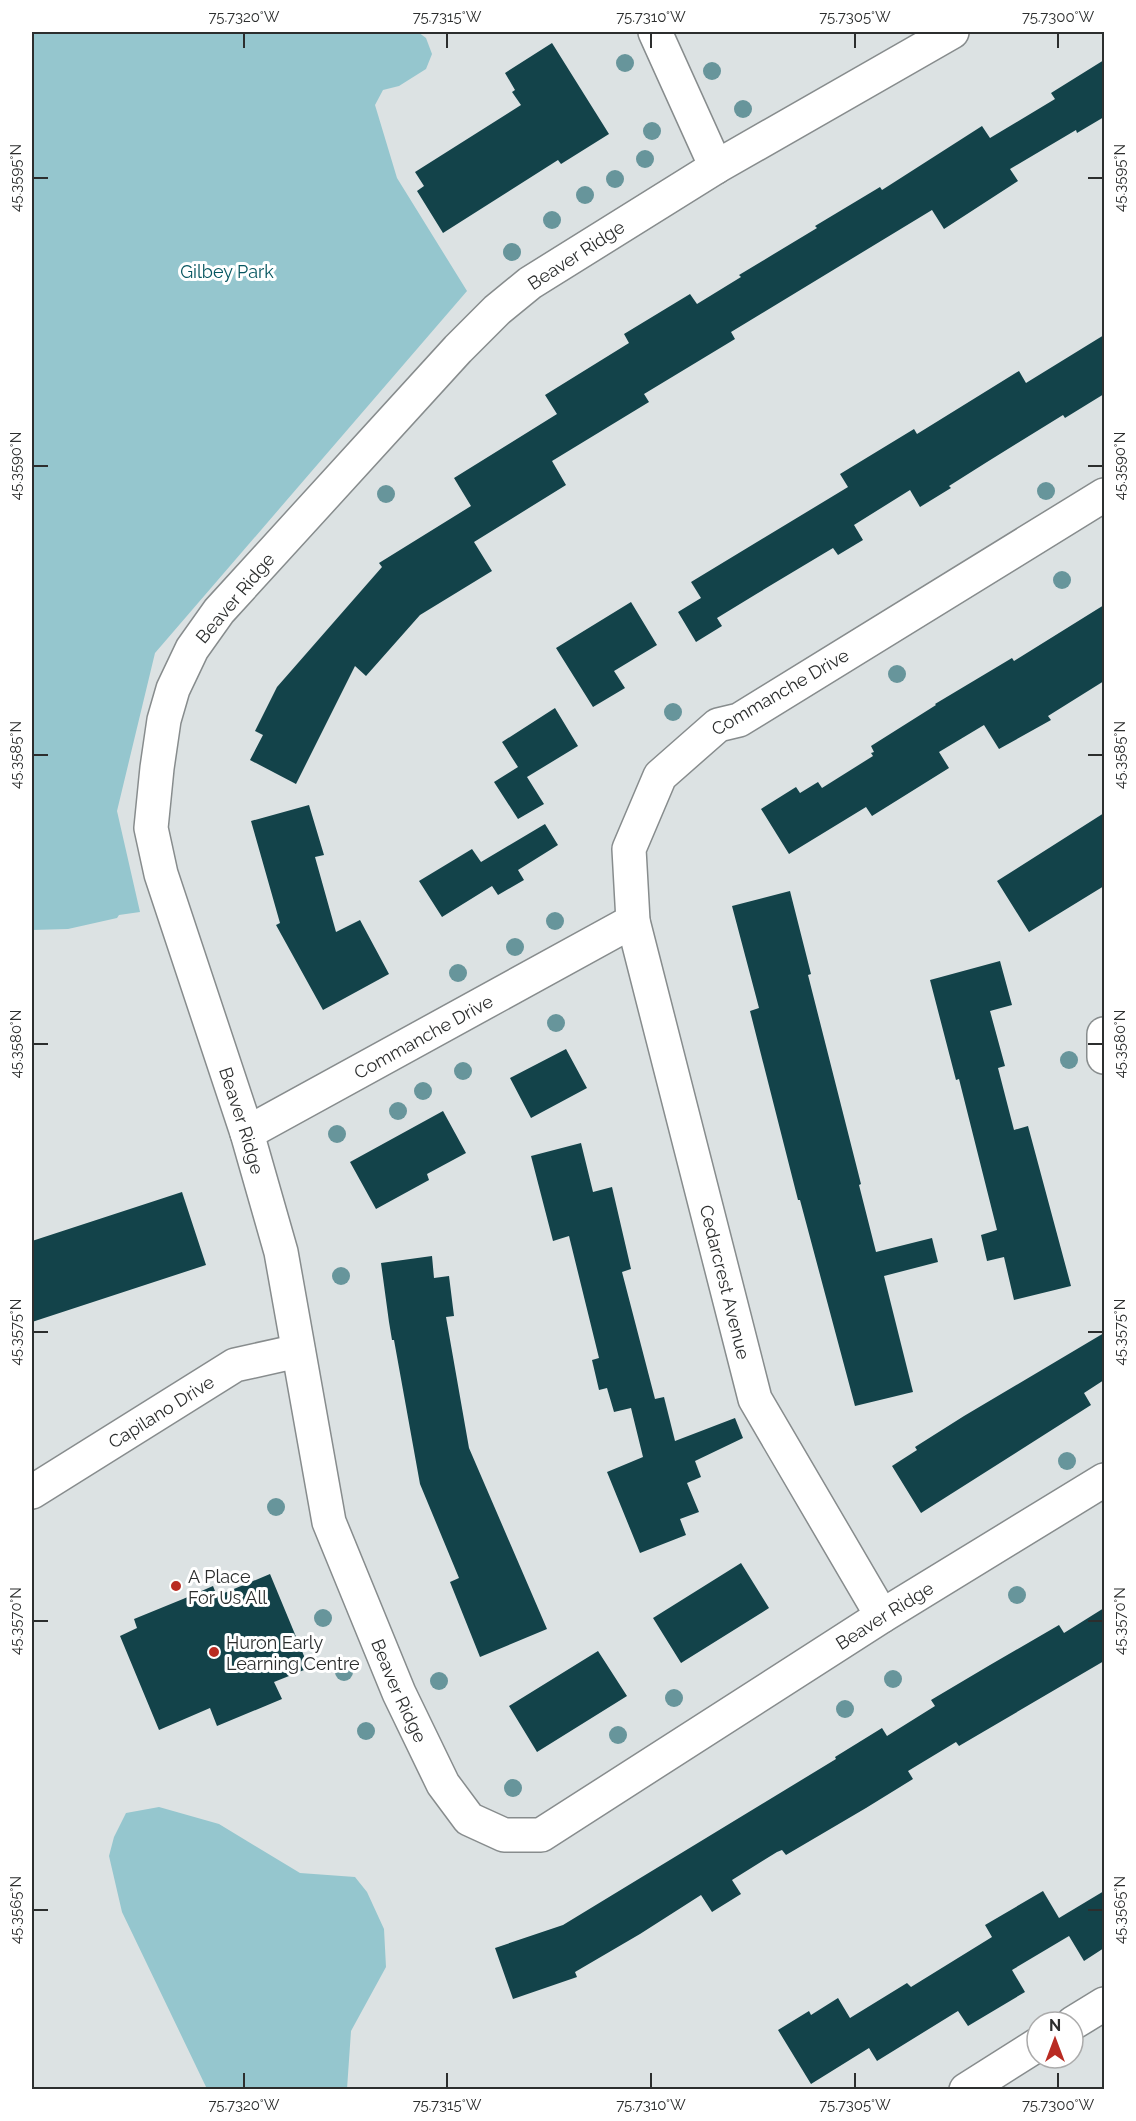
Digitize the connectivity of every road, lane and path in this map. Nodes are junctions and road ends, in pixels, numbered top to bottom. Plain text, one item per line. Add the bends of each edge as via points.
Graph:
1 (656, 32) edge
2 (952, 32) edge
3 (716, 167) junction
4 (1104, 495) edge
5 (633, 921) junction
6 (1104, 1034) edge
7 (1104, 1057) edge
8 (247, 1133) junction
9 (298, 1351) junction
10 (1104, 1480) edge
11 (32, 1492) edge
12 (882, 1616) junction
13 (1104, 2004) edge
14 (1085, 2016) edge
15 (1025, 2053) edge
16 (966, 2090) edge

1 - 3 street
2 - 3 street, Beaver Ridge
3 - 8 street, Beaver Ridge via 530,283 497,310 219,611 192,649 173,689 164,720 151,828 161,874
4 - 5 street, Commanche Drive via 739,720 718,725 660,776 629,849
5 - 8 street, Commanche Drive
5 - 12 street, Cedarcrest Avenue via 755,1399
6 - 7 street
8 - 9 street, Beaver Ridge via 281,1252
9 - 11 street, Capilano Drive via 235,1365
9 - 12 street, Beaver Ridge via 329,1522 399,1693 443,1785 469,1819 504,1835 541,1835
10 - 12 street, Beaver Ridge
13 - 14 street
15 - 16 street

